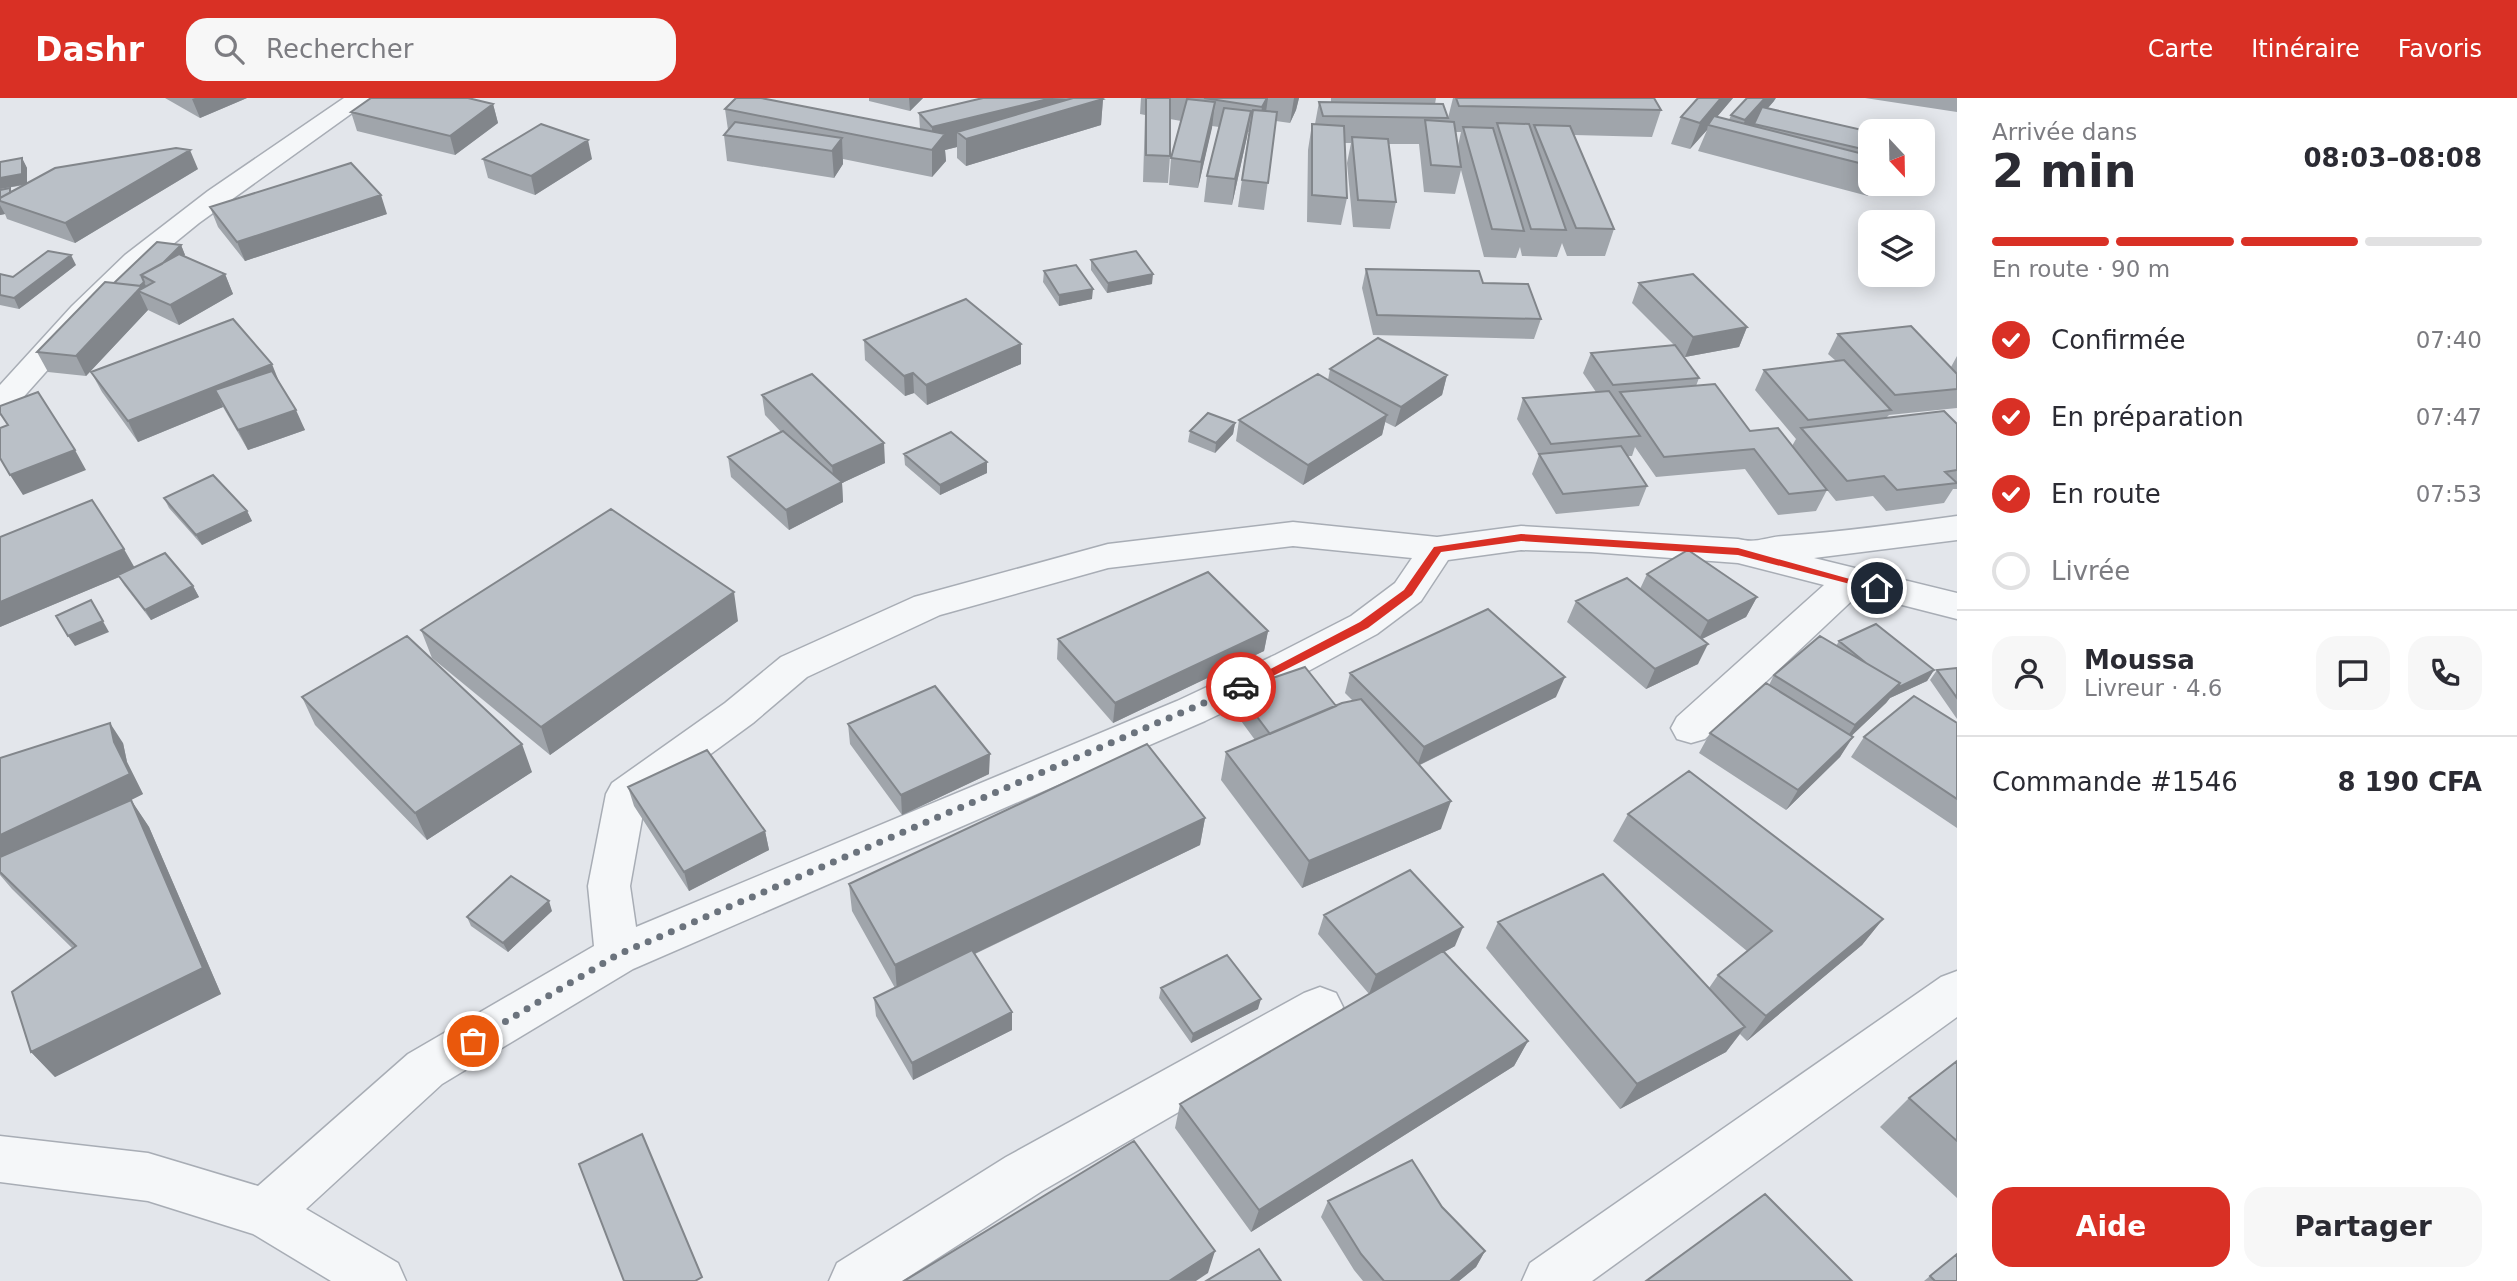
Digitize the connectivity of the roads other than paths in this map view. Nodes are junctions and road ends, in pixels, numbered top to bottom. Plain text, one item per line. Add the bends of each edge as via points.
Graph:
1 (360, 98) edge
2 (0, 404) edge
3 (1957, 528) edge
4 (1437, 549) junction
5 (1738, 551) junction
6 (1850, 582) junction
7 (1957, 606) edge
8 (1691, 728) dead end
9 (617, 955) junction
10 (1957, 991) edge
11 (1320, 1007) dead end
12 (0, 1159) edge
13 (265, 1213) junction
14 (380, 1281) edge
15 (855, 1281) edge
16 (1548, 1281) edge

1 - 2 street via 191,216 135,261 94,299
3 - 5 street
4 - 5 street via 1521,538
4 - 9 street via 1408,592 1364,625 1288,665 1191,711
4 - 9 street via 1293,534 1108,556 927,606 794,667 739,713 626,794 609,886
5 - 6 street
6 - 7 street
6 - 8 street
9 - 13 street via 425,1069
10 - 16 street
11 - 15 street via 1024,1174
12 - 13 street via 148,1177
13 - 14 street

